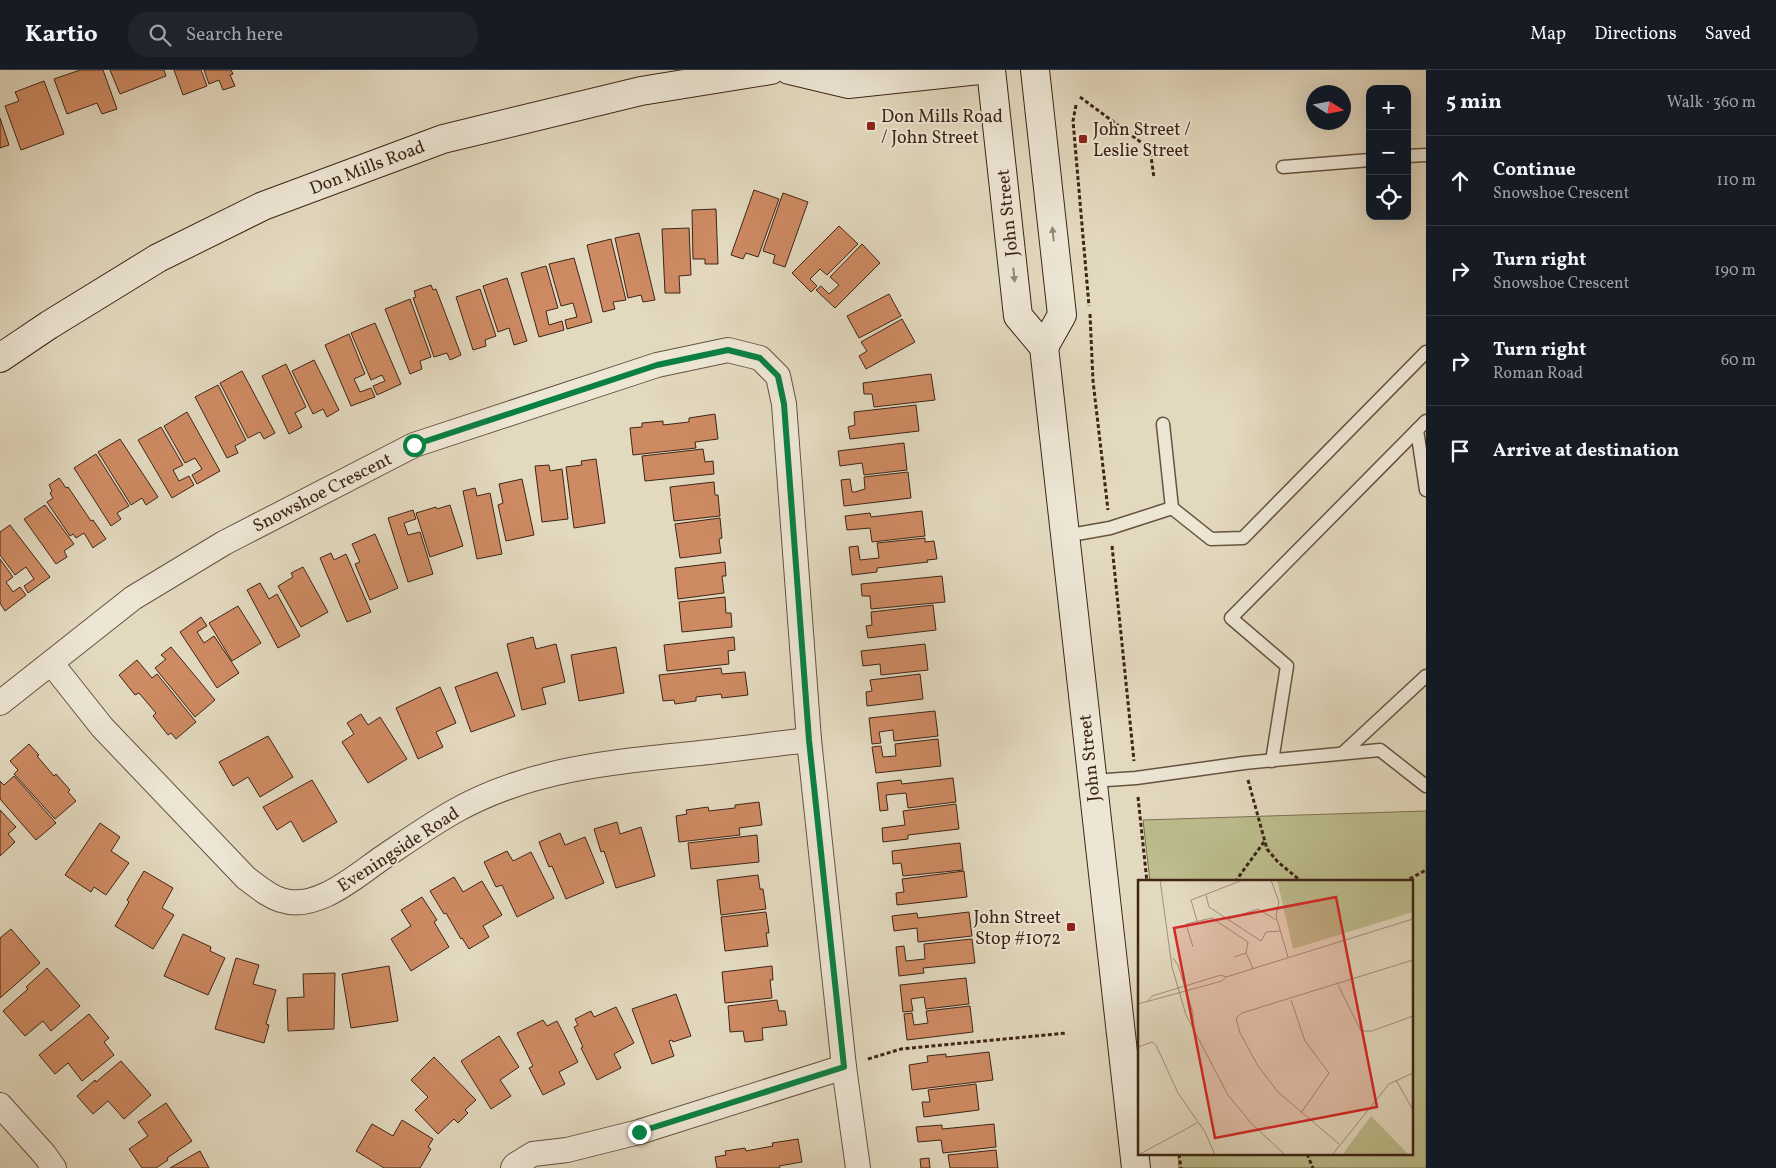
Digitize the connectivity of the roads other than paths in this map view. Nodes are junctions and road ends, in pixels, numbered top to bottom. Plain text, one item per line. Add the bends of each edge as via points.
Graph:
1 (770, 70) edge
2 (789, 70) edge
3 (979, 70) edge
4 (992, 70) edge
5 (1035, 70) edge
6 (1426, 155) edge
7 (1411, 156) edge
8 (1366, 160) edge
9 (1283, 167) dead end
10 (1044, 347) junction
11 (1426, 352) edge
12 (0, 358) edge
13 (1163, 424) dead end
14 (1422, 425) edge
15 (1426, 490) edge
16 (1172, 508) junction
17 (1065, 536) junction
18 (52, 664) junction
19 (1426, 676) edge
20 (0, 703) edge
21 (809, 740) junction
22 (1343, 753) junction
23 (1272, 761) junction
24 (1092, 780) junction
25 (1426, 786) edge
26 (844, 1067) junction
27 (0, 1105) edge
28 (54, 1168) edge
29 (514, 1168) edge
30 (858, 1168) edge
31 (1136, 1168) edge

1 - 12 main road, Don Mills Road via 641,91 443,139 263,206 158,258
2 - 3 main road via 848,84
4 -> 10 main road, John Street via 1018,316
10 -> 5 main road via 1062,315
6 - 7 lane
8 - 9 lane
10 - 17 main road, John Street
11 - 16 lane via 1243,538 1211,539
13 - 16 lane
14 - 15 lane
14 - 23 lane via 1231,618 1287,666
16 - 17 lane via 1110,528
17 - 24 main road, John Street
18 - 20 street, Snowshoe Crescent
18 - 21 street, Eveningside Road via 102,727 246,878 282,901 305,902 351,882 456,810 518,782 647,758
18 - 21 street, Snowshoe Crescent via 133,598 224,543 414,445 657,365 728,350 760,358 778,376 784,404
19 - 22 lane
21 - 26 street, Snowshoe Crescent
22 - 23 lane
22 - 25 lane via 1380,750
23 - 24 lane via 1136,778
24 - 31 main road, John Street
26 - 29 street via 639,1132 567,1150 532,1154
26 - 30 street, Snowshoe Crescent
27 - 28 street

